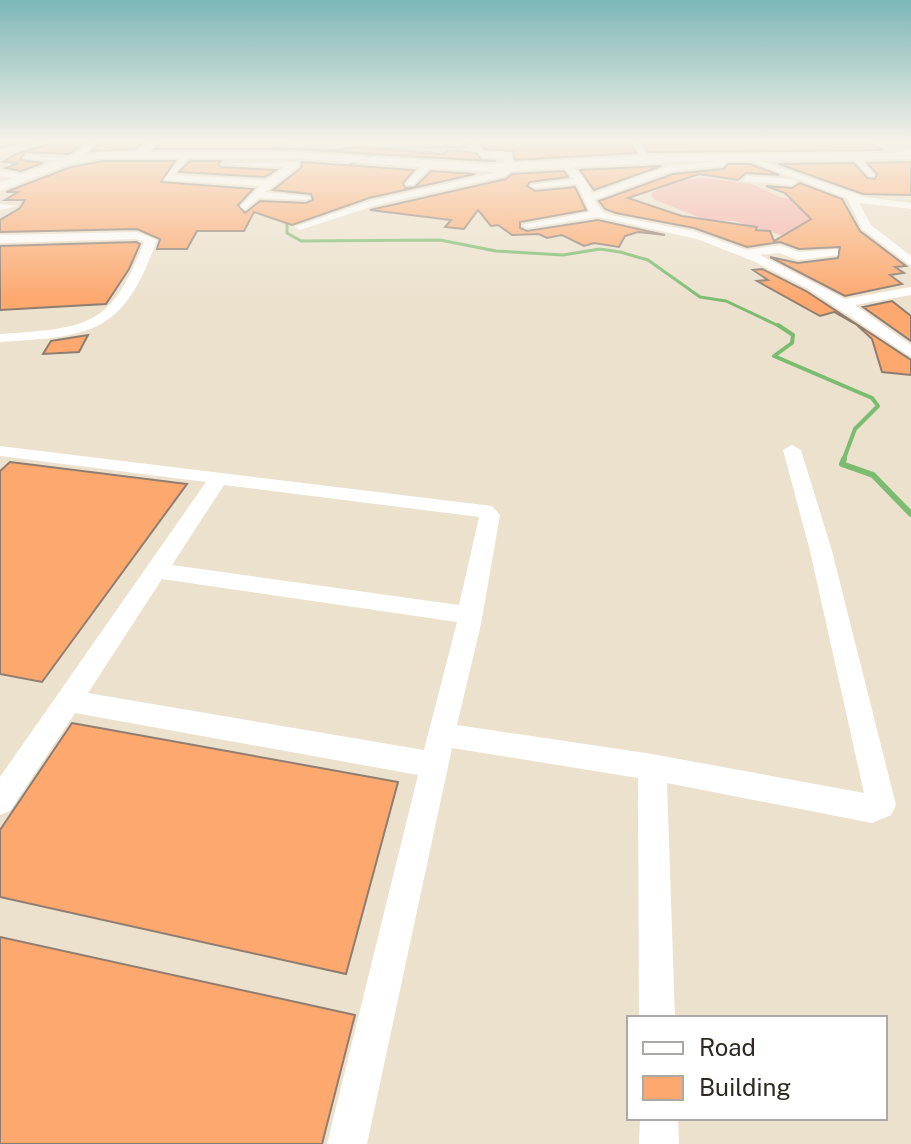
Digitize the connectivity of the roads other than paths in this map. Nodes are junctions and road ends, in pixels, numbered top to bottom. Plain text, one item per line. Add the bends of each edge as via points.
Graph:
1 (412, 194) edge
2 (587, 194) edge
3 (616, 194) edge
4 (847, 194) edge
5 (257, 195) joint
6 (851, 196) junction
7 (306, 197) dead end
8 (13, 206) dead end
9 (911, 206) edge
10 (0, 207) edge
11 (245, 207) dead end
12 (593, 207) junction
13 (535, 209) dead end
14 (527, 225) dead end
15 (300, 227) dead end
16 (0, 239) edge
17 (834, 252) dead end
18 (741, 254) junction
19 (911, 262) edge
20 (911, 291) edge
21 (845, 303) junction
22 (0, 338) edge
23 (911, 352) edge
24 (792, 450) dead end
25 (0, 451) edge
26 (219, 477) junction
27 (159, 571) junction
28 (468, 615) junction
29 (69, 701) junction
30 (441, 734) junction
31 (434, 765) junction
32 (652, 767) junction
33 (0, 801) edge
34 (657, 1016) edge
35 (659, 1120) edge
36 (347, 1144) edge
37 (659, 1144) edge

1 - 15 street
2 - 12 street
3 - 12 street
4 - 6 street
5 - 7 street
5 - 11 street
6 - 9 street
6 - 19 street via 864,224
8 - 10 street
12 - 13 street
12 - 14 street
12 - 18 street
16 - 22 street via 137,235 151,240 119,307 88,329
17 - 18 street via 798,256 780,249
18 - 21 street
20 - 21 street
21 - 23 street
24 - 32 street via 881,805 872,809
25 - 26 street
26 - 27 street
26 - 28 street via 485,511 490,515
27 - 28 street
27 - 29 street
28 - 30 street
29 - 31 street
29 - 33 street
30 - 31 street
30 - 32 street
31 - 36 street
32 - 34 street
35 - 37 street

